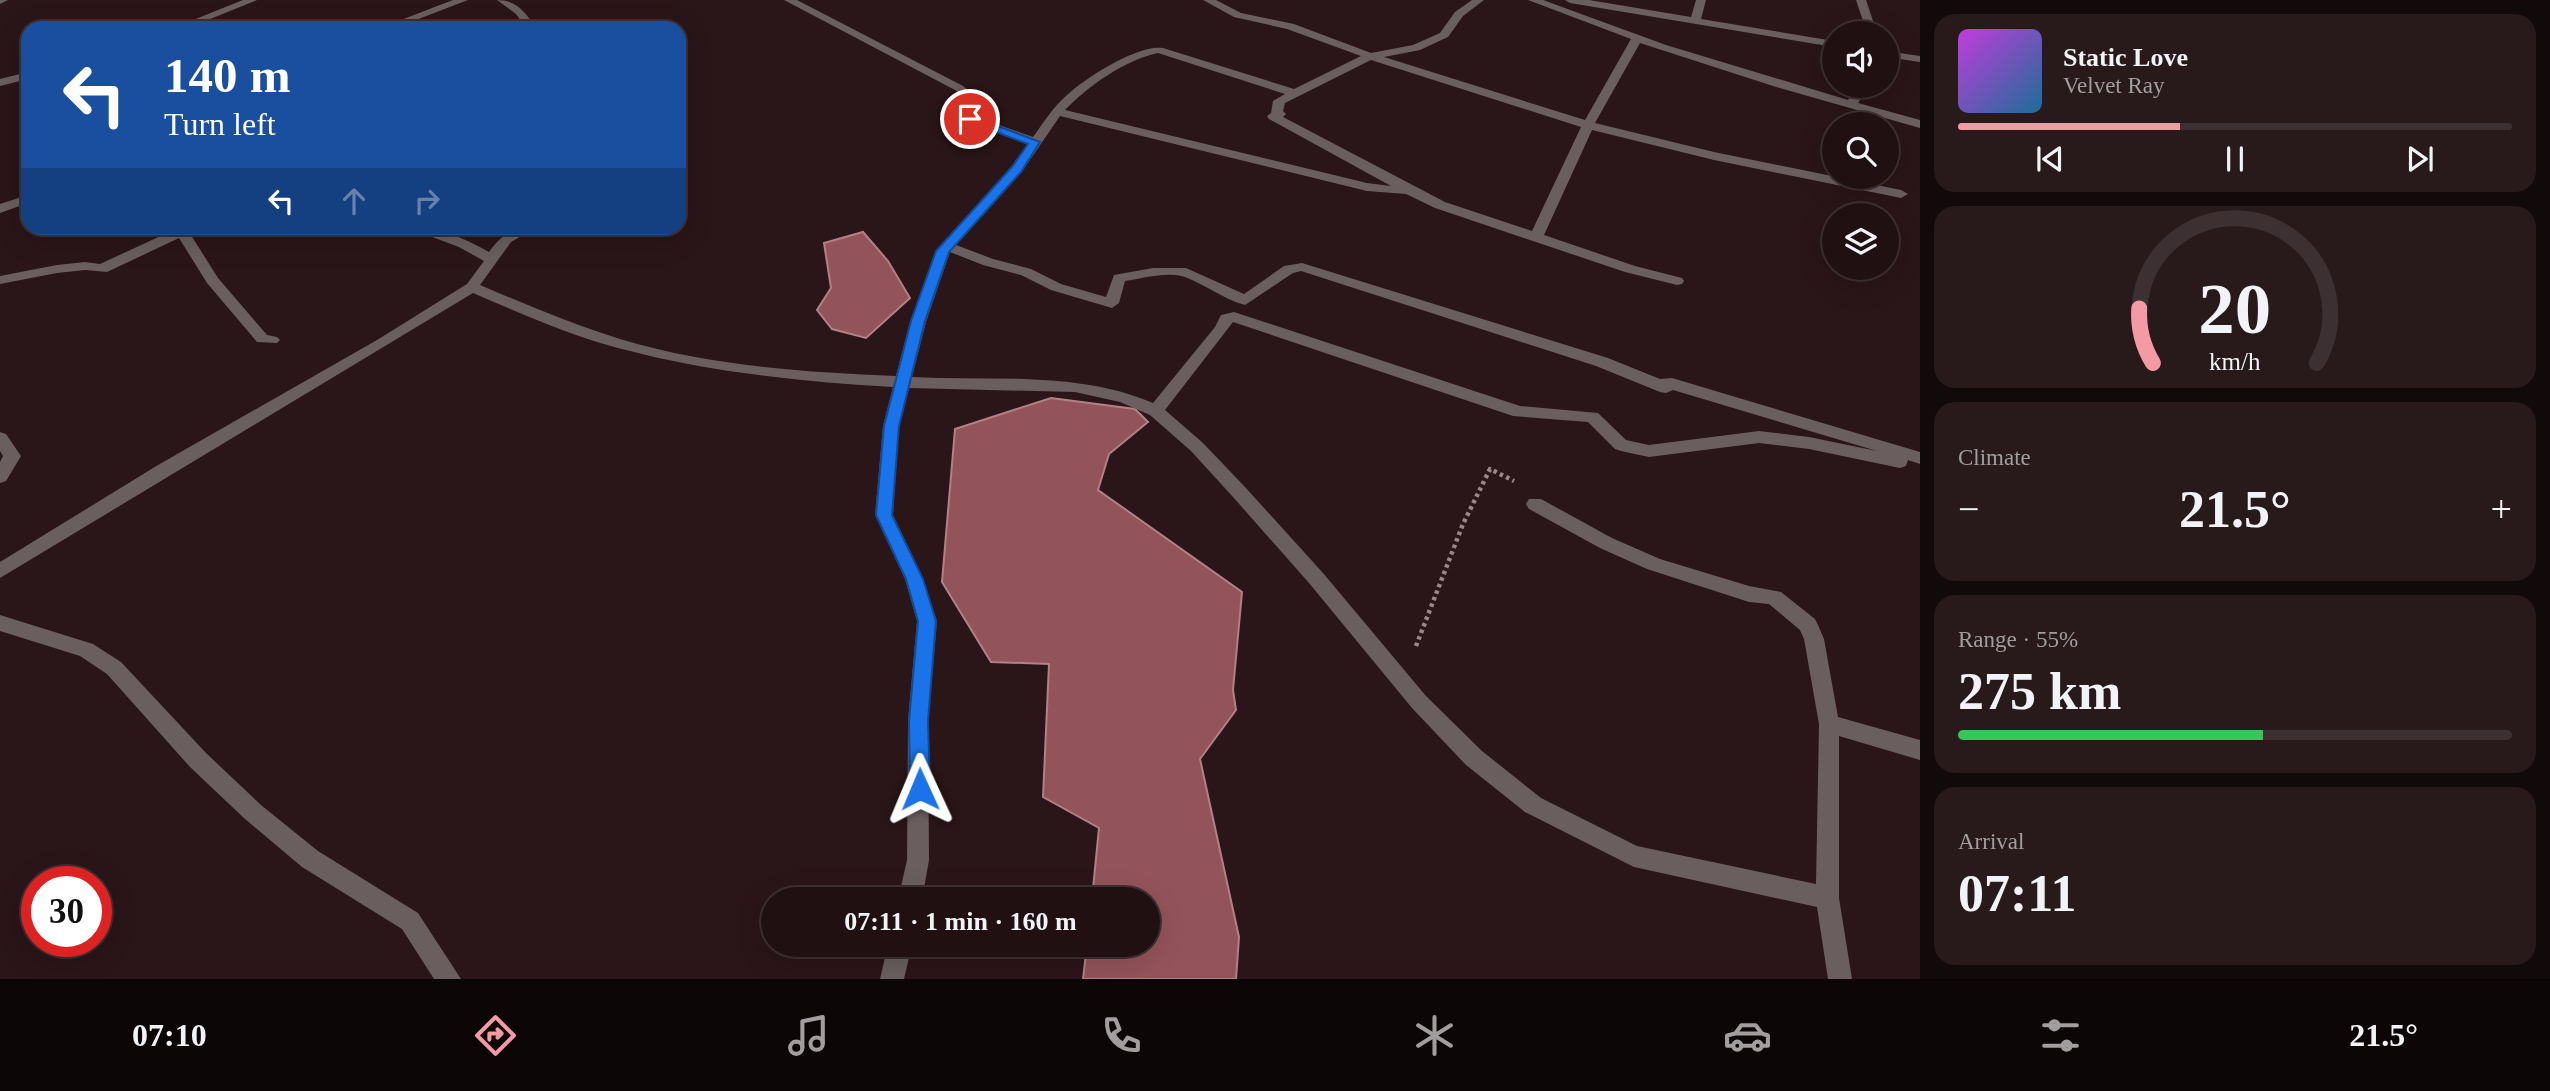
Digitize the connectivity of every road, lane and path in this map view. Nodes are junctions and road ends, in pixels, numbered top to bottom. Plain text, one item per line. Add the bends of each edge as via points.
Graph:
1 (252, 0) edge
2 (463, 0) edge
3 (502, 0) edge
4 (789, 0) edge
5 (1208, 0) edge
6 (1479, 0) edge
7 (1533, 0) edge
8 (1570, 0) edge
9 (1700, 0) edge
10 (1861, 0) edge
11 (214, 2) dead end
12 (1560, 9) junction
13 (216, 21) edge
14 (218, 21) edge
15 (404, 21) edge
16 (526, 21) edge
17 (1695, 21) junction
18 (1867, 21) edge
19 (1637, 38) junction
20 (1822, 42) edge
21 (1370, 56) junction
22 (1899, 56) edge
23 (1920, 59) edge
24 (21, 77) edge
25 (0, 83) edge
26 (1294, 93) junction
27 (1856, 98) edge
28 (1852, 104) junction
29 (1057, 112) junction
30 (1920, 124) edge
31 (1588, 125) junction
32 (1035, 142) junction
33 (1410, 191) junction
34 (1901, 194) dead end
35 (21, 202) edge
36 (0, 209) edge
37 (171, 235) edge
38 (187, 235) edge
39 (440, 235) edge
40 (514, 235) edge
41 (1536, 237) junction
42 (947, 246) junction
43 (493, 260) junction
44 (0, 280) edge
45 (1677, 281) dead end
46 (472, 287) junction
47 (272, 340) dead end
48 (902, 381) junction
49 (1156, 411) junction
50 (0, 438) edge
51 (1920, 458) edge
52 (1920, 467) edge
53 (0, 477) edge
54 (1535, 504) joint
55 (0, 572) edge
56 (0, 623) edge
57 (1402, 682) junction
58 (1829, 724) junction
59 (1920, 750) edge
60 (913, 887) edge
61 (1827, 898) junction
62 (897, 957) edge
63 (449, 979) edge
64 (892, 979) edge
65 (1840, 979) edge

1 - 14 street
2 - 15 street
3 - 16 street
4 - 32 street via 959,88 967,94 970,119
5 - 21 street via 1238,15 1290,26
6 - 21 street via 1459,14 1444,35 1416,48
7 - 12 street
8 - 12 street
8 - 17 street
9 - 17 street
10 - 18 street
11 - 13 street
12 - 19 street
17 - 20 street
19 - 28 street
19 - 31 street
21 - 26 street
21 - 31 street
22 - 23 street
24 - 25 street
26 - 29 street via 1153,50 1090,82
26 - 33 street via 1279,101 1280,114 1273,116
27 - 28 street
28 - 30 street
29 - 32 street
29 - 33 street via 1367,187
31 - 34 street
31 - 41 street
32 - 42 street via 1016,170
33 - 41 street
35 - 36 street
37 - 44 street via 102,268 57,269
38 - 47 street via 212,281 262,339
39 - 43 street
40 - 43 street via 506,239
41 - 45 street
42 - 48 street via 930,282
42 - 51 street via 1112,303 1119,278 1186,272 1245,300 1289,269 1302,267 1602,362 1667,388 1666,382
43 - 46 street
46 - 48 street via 620,344 806,377
46 - 55 street
48 - 49 street via 1076,387 1124,397
48 - 60 street via 888,452 884,515 915,579 927,621 918,721 918,860
49 - 52 street via 1226,318 1234,317 1519,412 1592,417 1621,445 1650,451 1759,437
49 - 57 street via 1248,501
50 - 53 street via 12,456
54 - 57 path via 1526,487 1490,469 1446,565
54 - 58 street via 1654,564 1749,594 1774,597 1808,625
56 - 63 street via 86,650 114,668 253,812 310,859 410,921
57 - 61 street via 1474,758 1533,805 1582,832 1634,856
58 - 59 street
58 - 61 street
61 - 65 street
62 - 64 street

